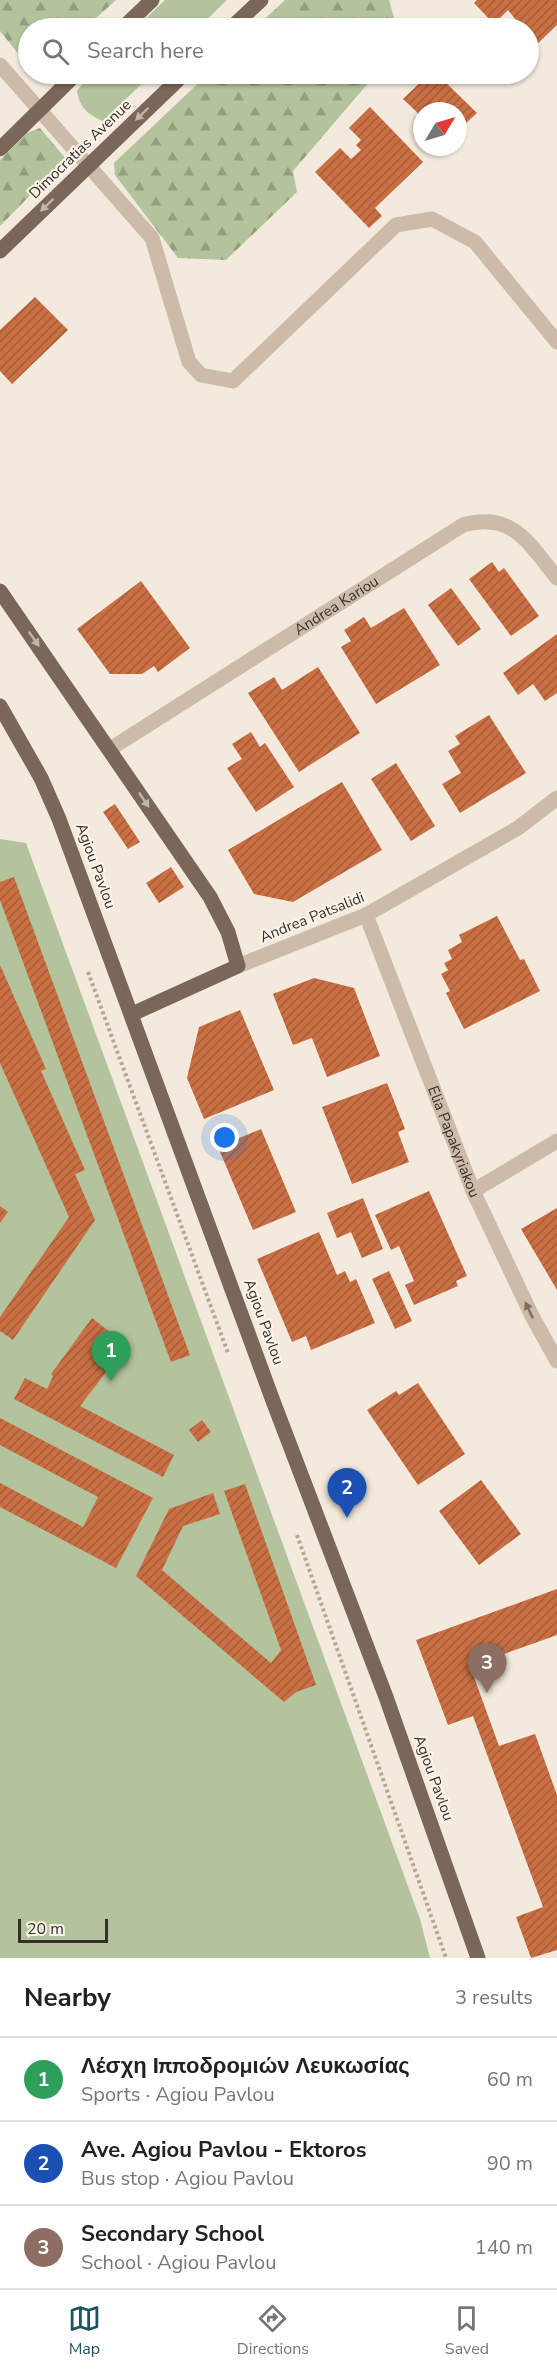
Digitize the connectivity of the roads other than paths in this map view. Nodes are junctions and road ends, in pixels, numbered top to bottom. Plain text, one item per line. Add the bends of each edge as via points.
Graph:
1 (152, 0) edge
2 (261, 0) edge
3 (133, 18) edge
4 (242, 18) edge
5 (0, 64) edge
6 (65, 84) edge
7 (174, 84) edge
8 (39, 109) junction
9 (0, 149) edge
10 (90, 164) junction
11 (0, 251) edge
12 (557, 342) edge
13 (557, 578) edge
14 (0, 591) edge
15 (0, 706) edge
16 (110, 749) junction
17 (557, 798) edge
18 (366, 915) junction
19 (238, 966) junction
20 (132, 1014) junction
21 (557, 1141) edge
22 (473, 1191) junction
23 (557, 1361) edge
24 (478, 1958) edge

1 - 3 main road
2 - 4 main road
5 - 8 street
6 - 8 main road
7 -> 10 main road, Dimocratias Avenue
8 - 9 main road
8 - 10 street
10 -> 11 main road, Dimocratias Avenue
10 - 12 street via 152,238 189,362 201,375 233,381 396,225 432,219 475,242
13 - 16 street, Andrea Kariou via 522,535 503,523 482,520 463,525
14 -> 16 main road
15 - 20 main road, Agiou Pavlou via 41,778 59,819
16 -> 19 main road via 210,897 228,932
17 - 18 street, Andrea Patsalidi via 518,828
18 - 19 street, Andrea Patsalidi
18 - 22 street, Elia Papakyriakou
19 - 20 main road, Andrea Patsalidi
20 - 24 main road, Agiou Pavlou via 386,1697
21 - 22 street
23 -> 22 street, Elia Papakyriakou

